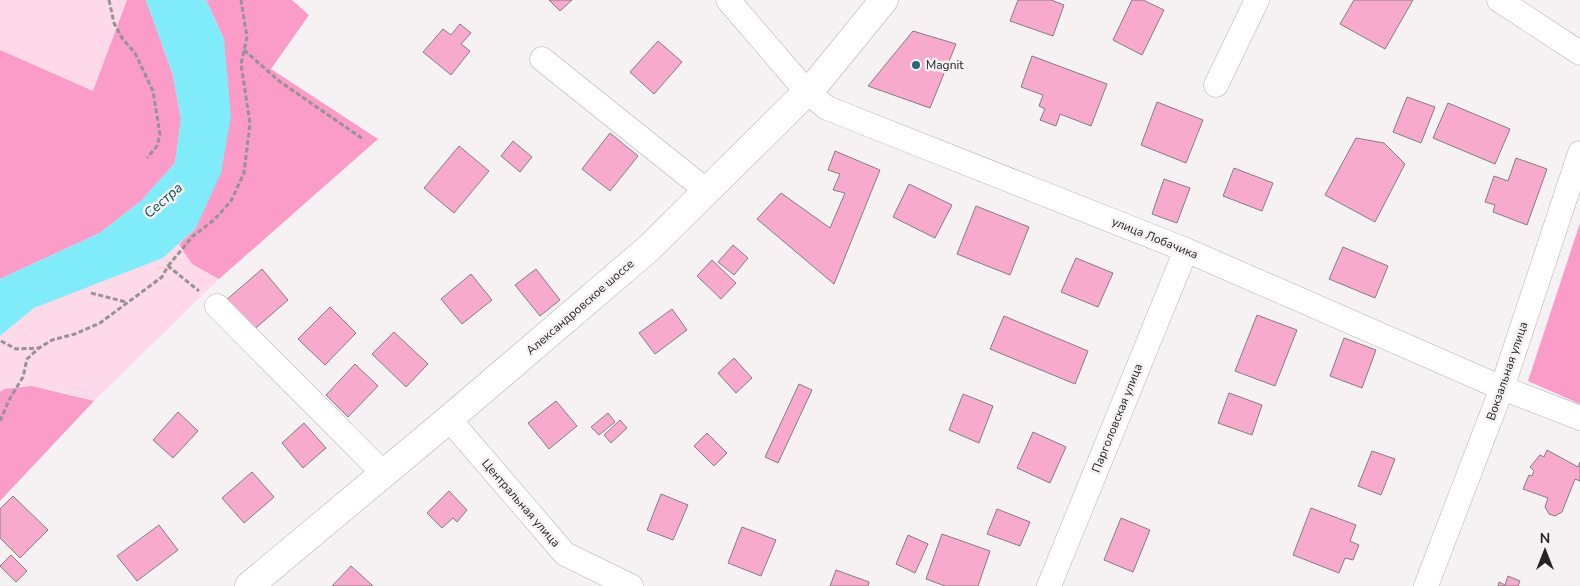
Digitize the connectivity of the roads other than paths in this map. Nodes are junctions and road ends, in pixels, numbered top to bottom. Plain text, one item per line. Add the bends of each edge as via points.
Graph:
1 (728, 0) edge
2 (884, 0) edge
3 (1257, 0) edge
4 (1499, 0) edge
5 (1580, 53) edge
6 (542, 59) dead end
7 (1216, 85) dead end
8 (807, 92) junction
9 (1580, 153) edge
10 (707, 191) junction
11 (1186, 250) junction
12 (217, 306) road end
13 (1502, 388) junction
14 (1580, 418) edge
15 (449, 419) junction
16 (384, 474) junction
17 (249, 586) edge
18 (631, 586) edge
19 (1048, 586) edge
20 (1426, 586) edge

1 - 8 street, улица Лобачика
2 - 8 street, Александровское шоссе
3 - 7 street
4 - 5 street
6 - 10 street
8 - 10 street, Александровское шоссе
8 - 11 street, улица Лобачика via 827,108
9 - 13 street, Вокзальная улица
10 - 15 street, Александровское шоссе via 649,248
11 - 13 street, улица Лобачика
11 - 19 street, Парголовская улица
12 - 16 street
13 - 14 street, улица Лобачика
13 - 20 street, Вокзальная улица
15 - 16 street, Александровское шоссе
15 - 18 street, Центральная улица via 565,554
16 - 17 street, Александровское шоссе

